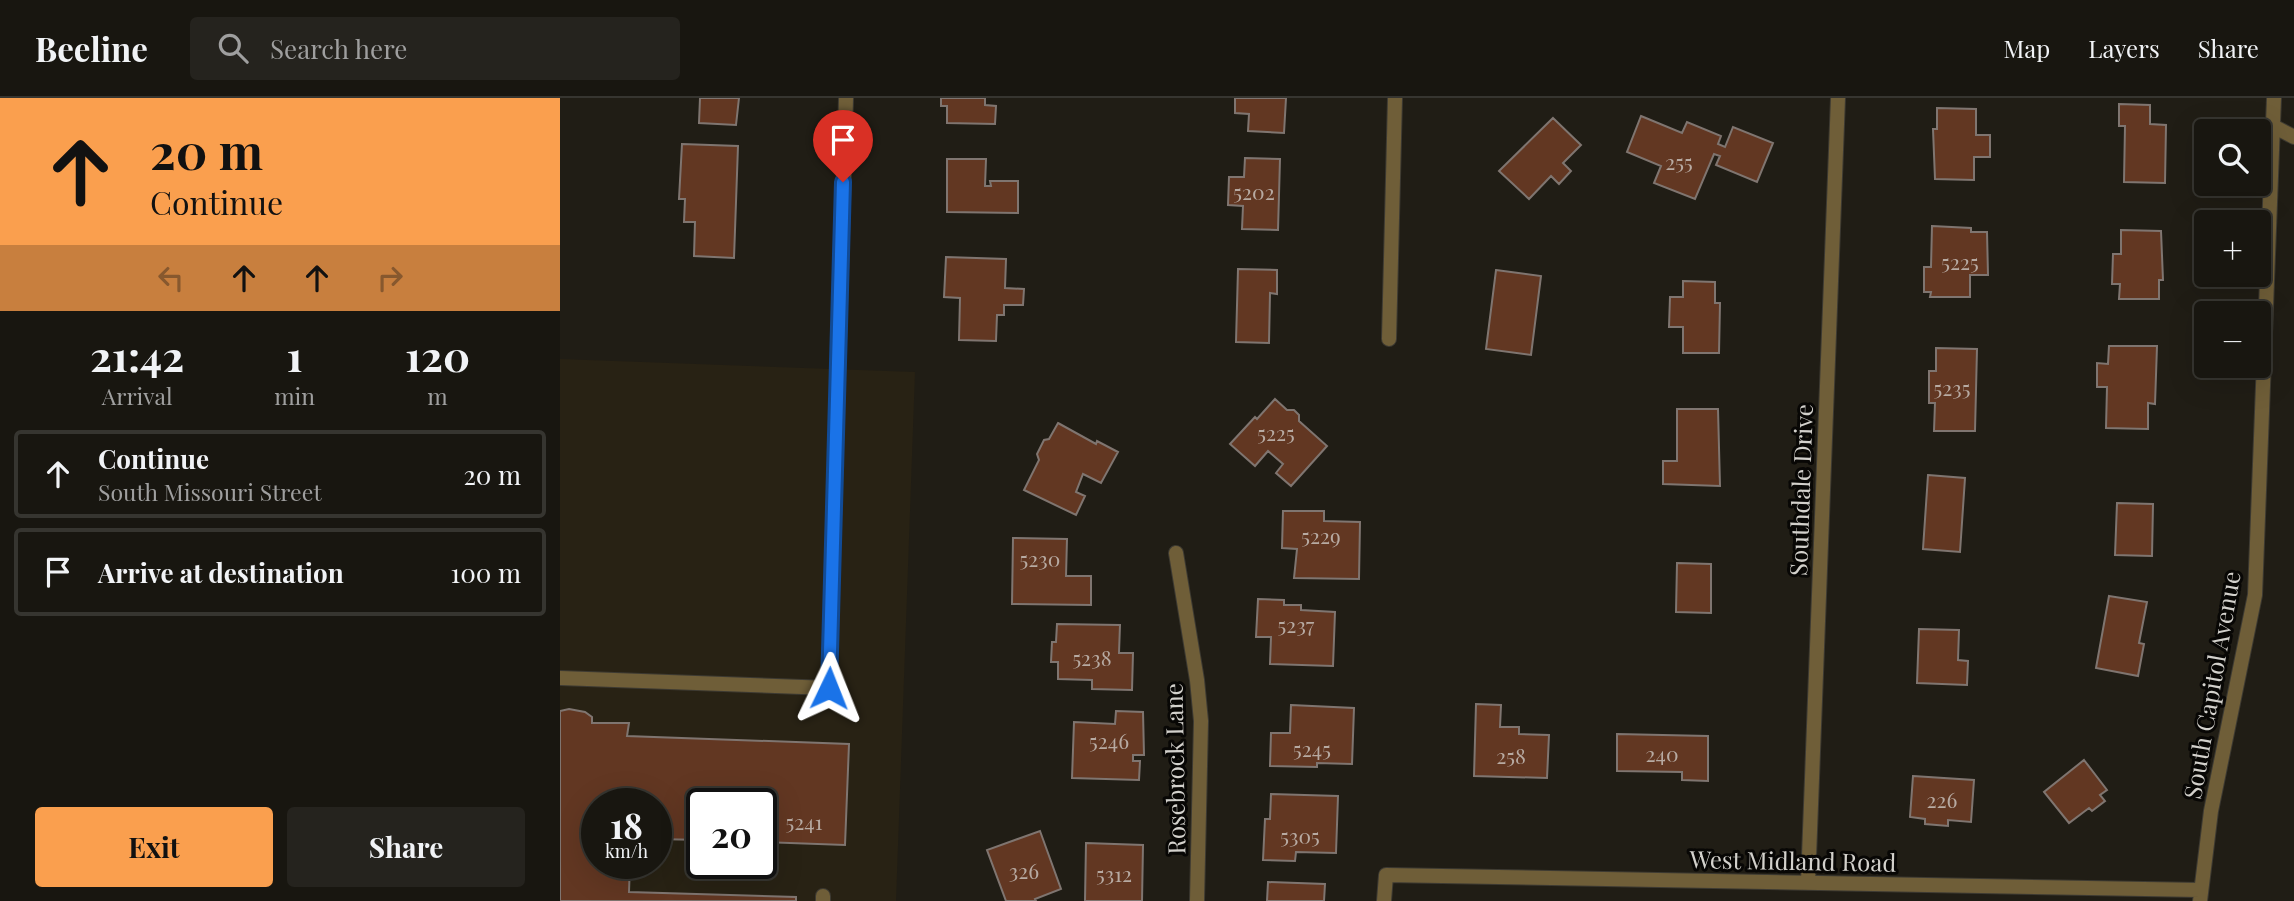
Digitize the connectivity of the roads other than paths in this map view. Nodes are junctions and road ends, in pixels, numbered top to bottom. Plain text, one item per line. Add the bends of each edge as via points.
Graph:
1 (846, 98) edge
2 (1395, 98) edge
3 (1838, 98) edge
4 (2274, 98) edge
5 (2273, 126) junction
6 (2294, 137) edge
7 (1389, 339) dead end
8 (1175, 553) dead end
9 (560, 678) edge
10 (1808, 883) junction
11 (2200, 896) edge
12 (1197, 901) edge
13 (1384, 901) edge

1 - 9 street via 829,688
2 - 7 street
3 - 10 street, Southdale Drive
4 - 5 street, South Capitol Avenue
5 - 6 street
5 - 11 street, South Capitol Avenue via 2255,595 2211,811
8 - 12 street, Rosebrock Lane via 1201,721
10 - 11 street, West Midland Road
10 - 13 street, West Midland Road via 1386,874

